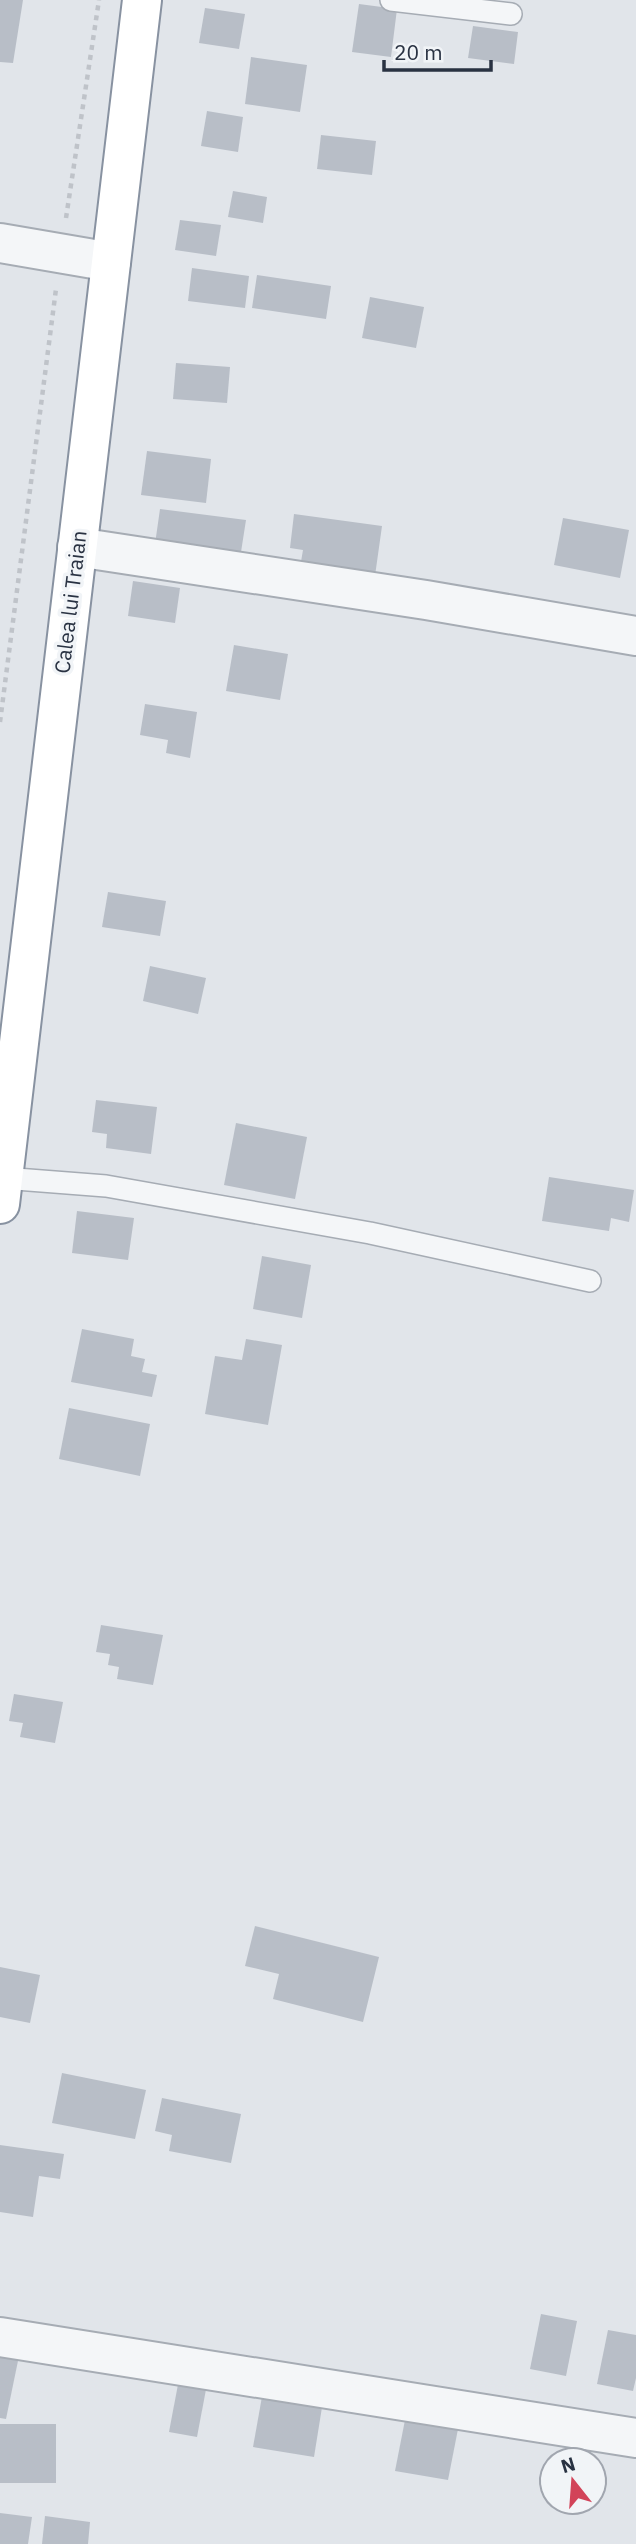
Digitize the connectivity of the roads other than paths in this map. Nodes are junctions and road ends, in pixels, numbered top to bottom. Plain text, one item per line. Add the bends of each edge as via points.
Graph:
1 (142, 0) edge
2 (391, 0) edge
3 (511, 14) dead end
4 (0, 243) edge
5 (111, 262) junction
6 (77, 547) junction
7 (636, 636) edge
8 (1, 1191) edge
9 (590, 1281) dead end
10 (0, 2337) edge
11 (636, 2438) edge

1 - 5 highway, Calea lui Traian
2 - 3 lane
4 - 5 street
5 - 6 highway, Calea lui Traian
6 - 7 street
6 - 8 highway, Calea lui Traian
8 - 9 lane via 106,1186 370,1233
10 - 11 street

